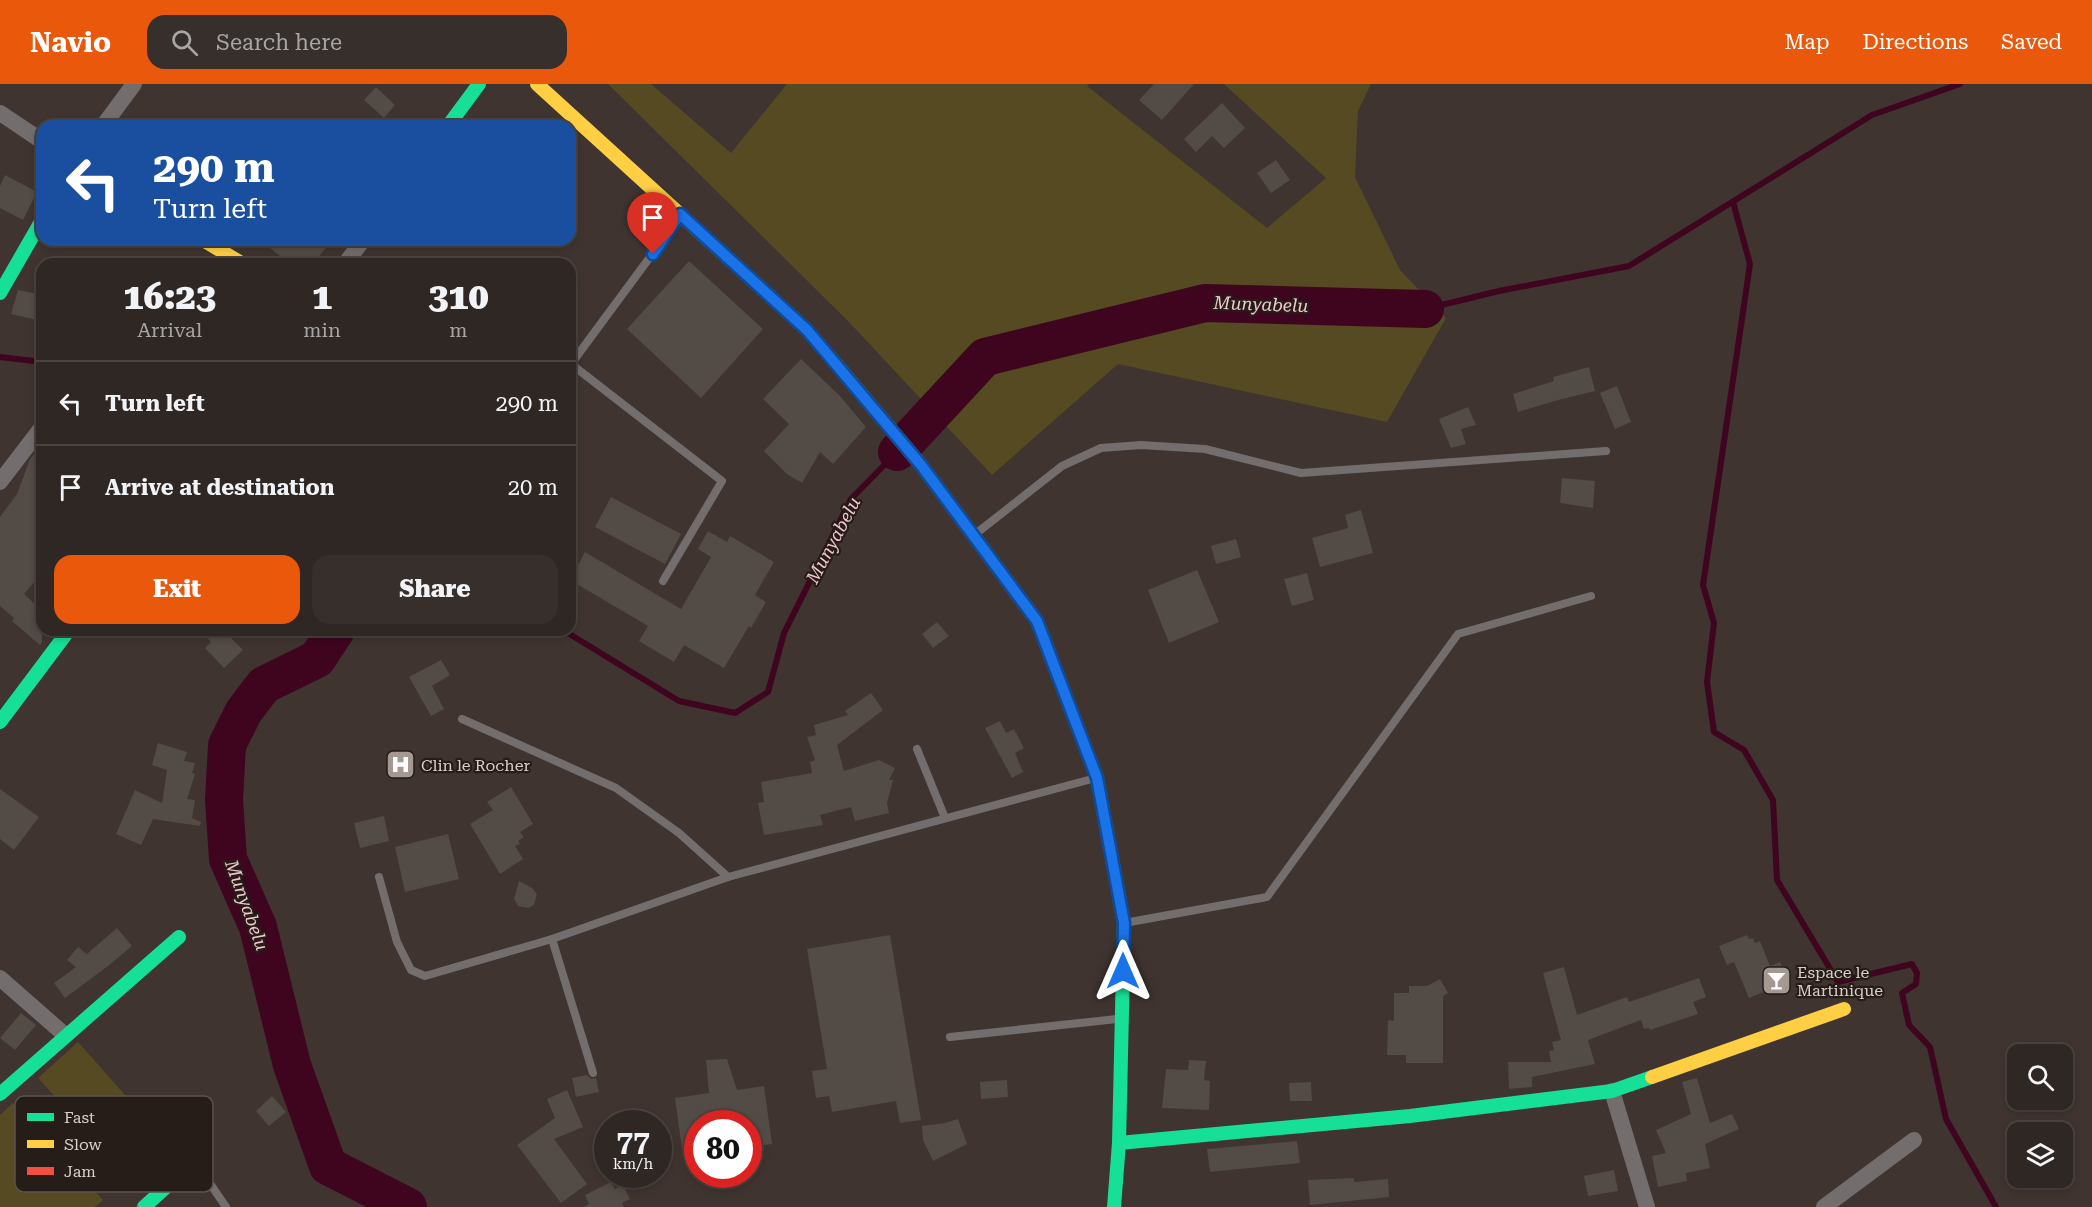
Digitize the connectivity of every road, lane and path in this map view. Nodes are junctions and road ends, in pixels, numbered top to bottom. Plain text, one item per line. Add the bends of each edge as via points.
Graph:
1 (134, 84) edge
2 (479, 84) edge
3 (537, 84) edge
4 (0, 113) edge
5 (107, 120) edge
6 (452, 120) edge
7 (36, 137) edge
8 (680, 214) junction
9 (36, 230) edge
10 (213, 246) edge
11 (233, 258) edge
12 (0, 293) edge
13 (576, 356) edge
14 (576, 369) edge
15 (36, 435) edge
16 (1606, 451) dead end
17 (0, 482) edge
18 (975, 535) junction
19 (663, 580) dead end
20 (1591, 596) dead end
21 (64, 636) edge
22 (462, 719) dead end
23 (0, 722) edge
24 (916, 749) dead end
25 (1097, 778) junction
26 (945, 818) junction
27 (378, 877) dead end
28 (728, 877) junction
29 (1124, 923) junction
30 (179, 937) dead end
31 (552, 939) junction
32 (0, 978) edge
33 (1844, 1009) dead end
34 (1123, 1019) junction
35 (65, 1035) junction
36 (950, 1037) dead end
37 (593, 1073) dead end
38 (1612, 1091) junction
39 (0, 1094) edge
40 (1914, 1140) dead end
41 (1119, 1143) junction
42 (213, 1188) edge
43 (161, 1192) edge
44 (144, 1207) edge
45 (226, 1207) edge
46 (1114, 1207) edge
47 (1647, 1207) edge
48 (1824, 1207) edge

1 - 5 street
2 - 6 main road
3 - 8 main road
4 - 7 street
8 - 13 lane
8 - 18 main road via 807,330
9 - 12 main road
10 - 11 main road
14 - 19 lane via 722,481
15 - 17 street
16 - 18 lane via 1301,473 1204,449 1141,445 1101,448 1062,466
18 - 25 main road via 1037,621
20 - 29 lane via 1458,634 1267,897
21 - 23 main road
22 - 28 lane via 616,788 679,833
24 - 26 lane
25 - 26 lane
25 - 29 main road
26 - 28 lane
27 - 31 lane via 397,942 411,970 424,976
28 - 31 lane
29 - 34 main road
30 - 35 main road
31 - 37 lane
32 - 35 street
33 - 38 main road
34 - 36 lane
34 - 41 main road
35 - 39 main road
38 - 41 main road via 1410,1116
38 - 47 street
40 - 48 street
41 - 46 main road
42 - 45 lane
43 - 44 main road

